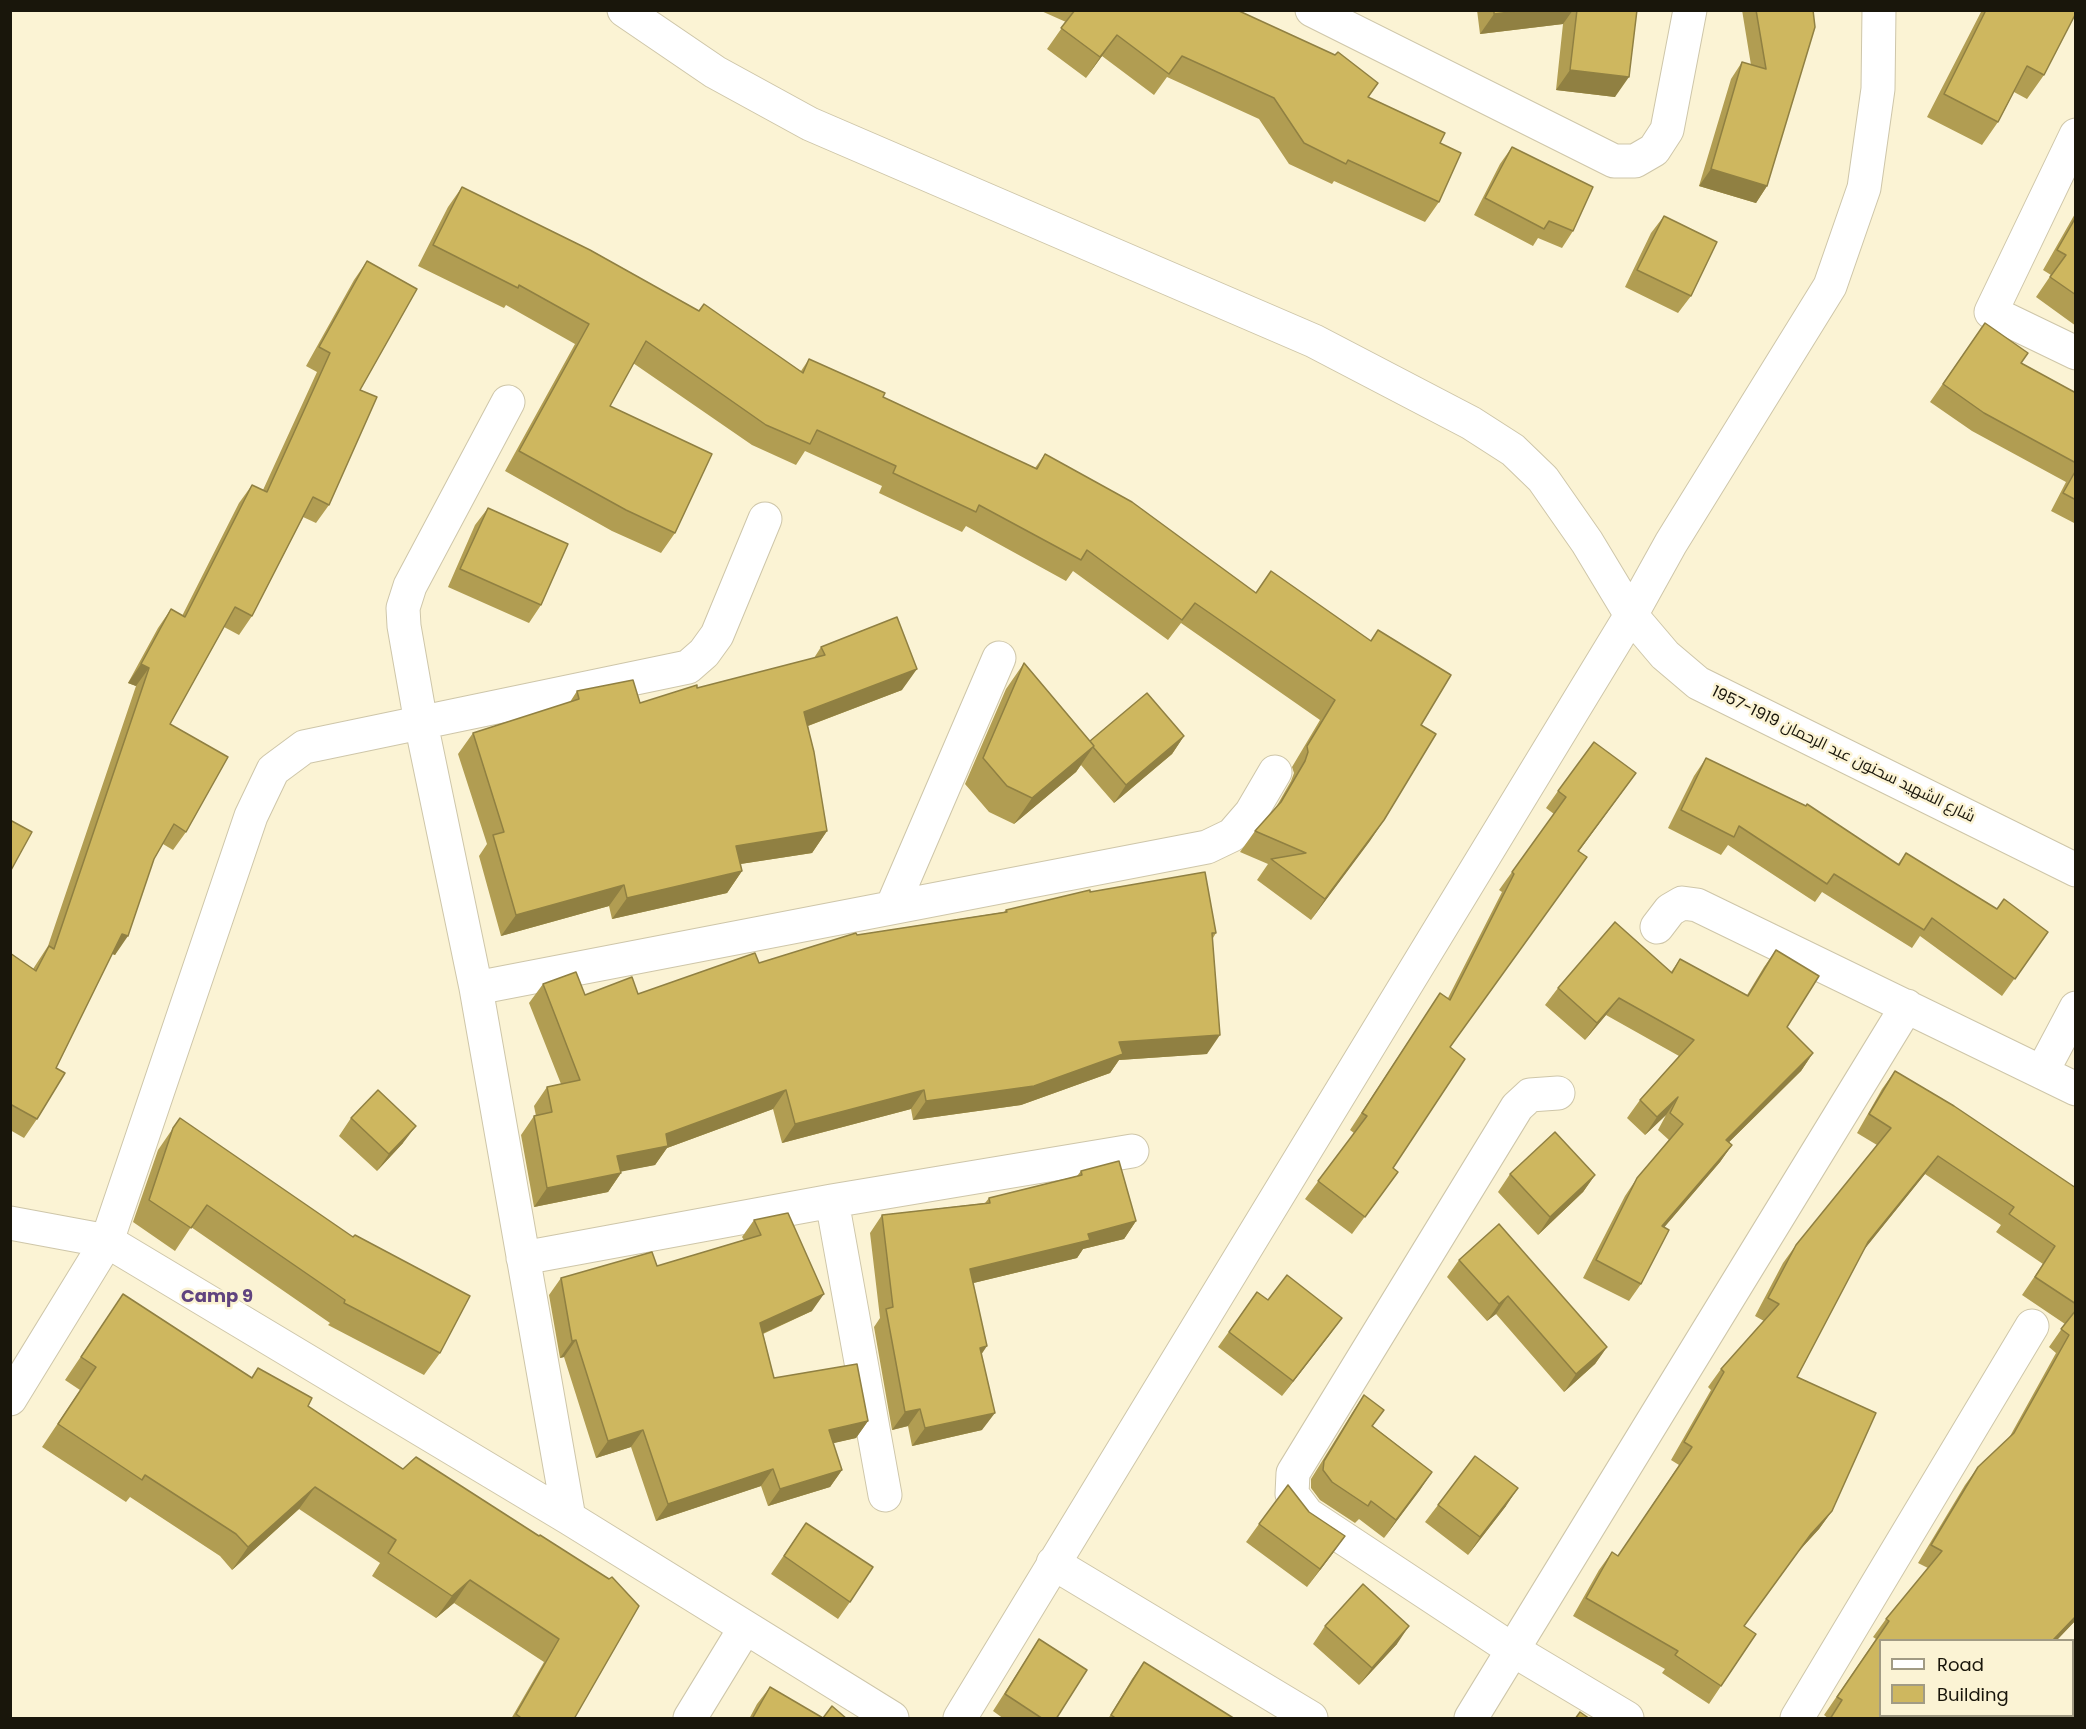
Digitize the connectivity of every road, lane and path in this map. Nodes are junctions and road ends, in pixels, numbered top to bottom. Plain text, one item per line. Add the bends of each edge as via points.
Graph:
1 (624, 10) edge
2 (1312, 10) edge
3 (1690, 10) edge
4 (1879, 10) edge
5 (2076, 135) edge
6 (2076, 353) edge
7 (508, 402) dead end
8 (765, 519) dead end
9 (1631, 615) junction
10 (999, 658) dead end
11 (421, 723) junction
12 (1275, 772) dead end
13 (2076, 870) edge
14 (892, 907) junction
15 (1657, 927) dead end
16 (476, 988) junction
17 (1907, 1006) junction
18 (2076, 1008) edge
19 (2042, 1072) junction
20 (2076, 1089) edge
21 (1558, 1093) dead end
22 (1132, 1151) dead end
23 (832, 1201) junction
24 (10, 1223) edge
25 (107, 1241) junction
26 (523, 1258) junction
27 (2032, 1326) dead end
28 (10, 1399) edge
29 (885, 1495) dead end
30 (569, 1518) junction
31 (1053, 1563) junction
32 (745, 1628) junction
33 (1513, 1650) junction
34 (690, 1719) edge
35 (892, 1719) edge
36 (960, 1719) edge
37 (1311, 1719) edge
38 (1471, 1719) edge
39 (1627, 1719) edge
40 (1797, 1719) edge

1 - 9 street, شارع الشهيد سحنون عبد الرحمان 1919-1957 via 715,72 810,124 1314,341 1471,423 1513,450 1543,479
2 - 3 street via 1614,161 1635,161 1654,150 1667,130
4 - 9 street via 1878,89 1864,188 1830,286 1671,543
5 - 6 street via 1990,312
7 - 11 street via 410,586 403,608
8 - 11 street via 717,635 688,667
9 - 13 street, شارع الشهيد سحنون عبد الرحمان 1919-1957 via 1665,655 1698,683
9 - 31 street
10 - 14 street
11 - 16 street
11 - 25 street via 304,747 273,770 251,816
12 - 14 street via 1251,813 1232,835 1207,847
14 - 16 street
15 - 17 street via 1670,909 1682,903 1697,905
16 - 26 street
17 - 19 street
17 - 33 street
18 - 19 street
19 - 20 street
21 - 33 street via 1530,1095 1517,1107 1293,1473 1292,1494 1307,1514
22 - 23 street
23 - 26 street
23 - 29 street
24 - 25 street
25 - 28 street
25 - 30 street
26 - 30 street
27 - 40 street
30 - 32 street
31 - 36 street
31 - 37 street
32 - 34 street
32 - 35 street
33 - 38 street
33 - 39 street

